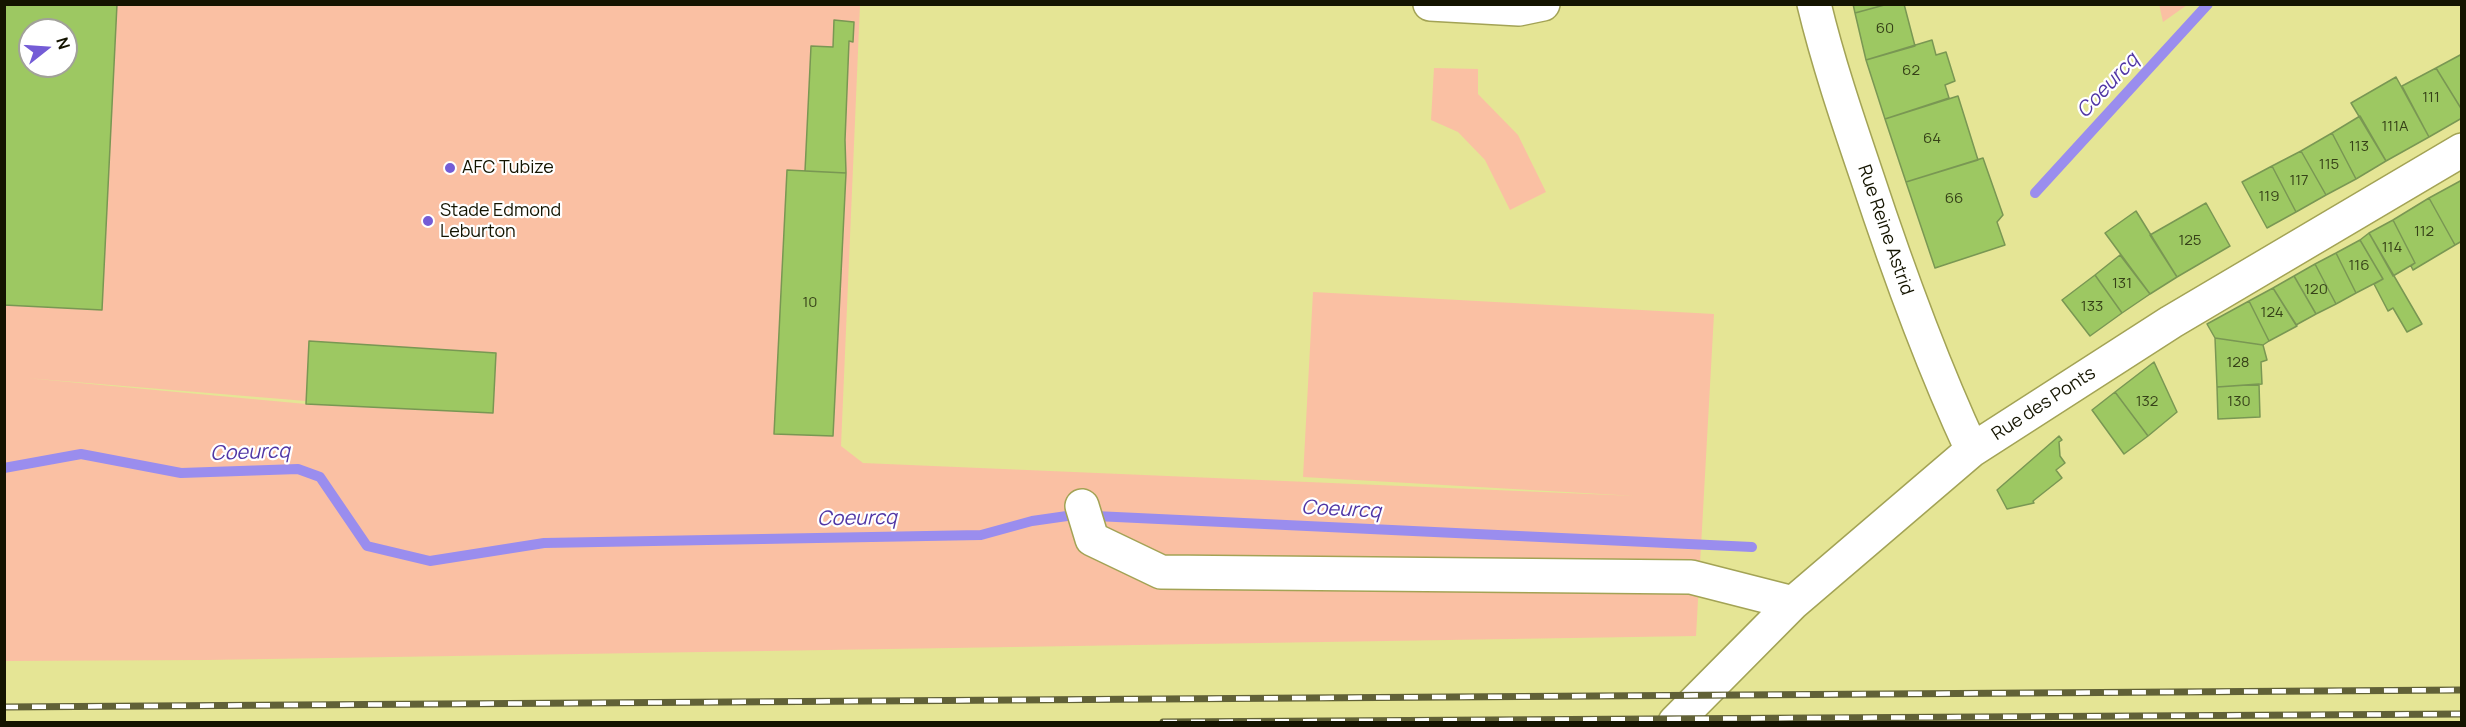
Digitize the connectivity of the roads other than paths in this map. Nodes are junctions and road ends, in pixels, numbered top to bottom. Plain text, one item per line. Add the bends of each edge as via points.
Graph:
1 (1430, 4) edge
2 (1543, 4) edge
3 (1814, 4) edge
4 (2462, 150) edge
5 (1972, 450) junction
6 (1085, 516) dead end
7 (1793, 603) junction
8 (1675, 723) edge

1 - 2 street via 1519,9
3 - 5 street, Rue Reine Astrid via 1829,62 1901,278
4 - 5 street, Rue des Ponts via 2171,322
5 - 7 street, Rue des Ponts
6 - 7 street via 1092,538 1161,572 1691,577
7 - 8 street, Rue des Ponts

